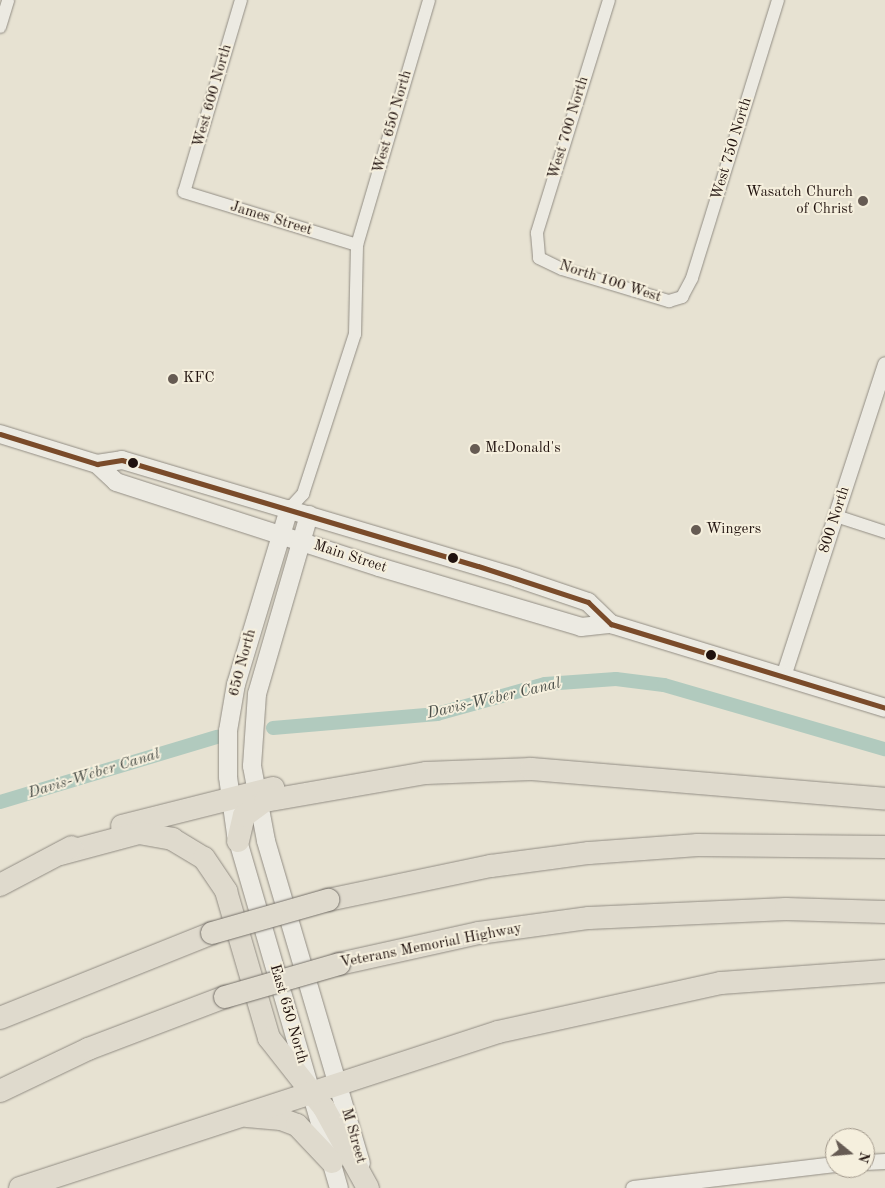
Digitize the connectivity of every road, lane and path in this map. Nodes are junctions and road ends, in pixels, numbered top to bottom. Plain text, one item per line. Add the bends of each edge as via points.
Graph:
1 (8, 0) edge
2 (241, 0) edge
3 (429, 0) edge
4 (608, 0) edge
5 (778, 0) edge
6 (0, 26) edge
7 (184, 192) joint
8 (357, 245) junction
9 (539, 258) joint
10 (682, 297) joint
11 (885, 364) edge
12 (0, 434) edge
13 (97, 464) junction
14 (303, 494) junction
15 (289, 510) junction
16 (309, 515) junction
17 (836, 516) junction
18 (885, 532) edge
19 (281, 536) junction
20 (301, 542) junction
21 (610, 624) junction
22 (783, 676) junction
23 (885, 708) edge
24 (255, 789) junction
25 (230, 797) junction
26 (885, 799) edge
27 (238, 841) junction
28 (885, 847) edge
29 (60, 854) junction
30 (0, 885) edge
31 (885, 912) edge
32 (885, 971) edge
33 (0, 1018) edge
34 (338, 1083) junction
35 (310, 1090) junction
36 (0, 1091) edge
37 (234, 1116) junction
38 (332, 1162) junction
39 (825, 1165) edge
40 (20, 1188) edge
41 (339, 1188) edge
42 (368, 1188) edge
43 (633, 1188) edge

1 - 6 street
2 - 7 street, West 600 North
3 - 8 street, West 650 North
4 - 9 street, West 700 North via 537,233
5 - 10 street, West 750 North via 692,278
7 - 8 street, James Street
8 - 14 street, 650 North via 356,334
9 - 10 street, North 100 West via 562,269 669,301
11 - 17 street, 800 North
12 - 13 main road, Main Street
13 - 15 main road, Main Street via 122,460
13 - 19 main road, Main Street via 116,482
14 - 15 street, 650 North
14 - 16 street
15 - 16 main road, Main Street
15 - 19 main road, 650 North
16 - 20 main road, 650 North
16 - 21 main road, Main Street via 588,602
17 - 18 street
17 - 22 street, 800 North
19 - 20 main road, Main Street
19 - 25 main road, 650 North via 233,698 228,743
20 - 21 main road, Main Street via 581,627
20 - 24 main road, 650 North via 257,694
21 - 22 main road, Main Street
22 - 23 main road, Main Street
24 - 25 highway
24 - 26 highway via 335,786 426,774 531,769
24 - 27 highway
24 - 34 main road, 650 North
25 - 27 main road, 650 North
25 - 29 highway via 126,825
27 - 35 main road, East 650 North
28 - 33 highway, bridge via 698,845 589,852 491,866 328,900 212,932
29 - 30 highway
29 - 35 highway via 139,832 172,839 204,858 226,891 269,1038
31 - 36 highway, Veterans Memorial Highway, bridge via 776,909 589,918 479,933 339,964 224,997 88,1049
32 - 34 highway via 721,983 498,1032
34 - 35 highway
34 - 42 main road, M Street
35 - 37 highway
35 - 38 main road, East 650 North
35 - 42 highway
37 - 38 highway via 288,1120 308,1134
37 - 40 highway
38 - 41 main road, East 650 North
39 - 43 street

